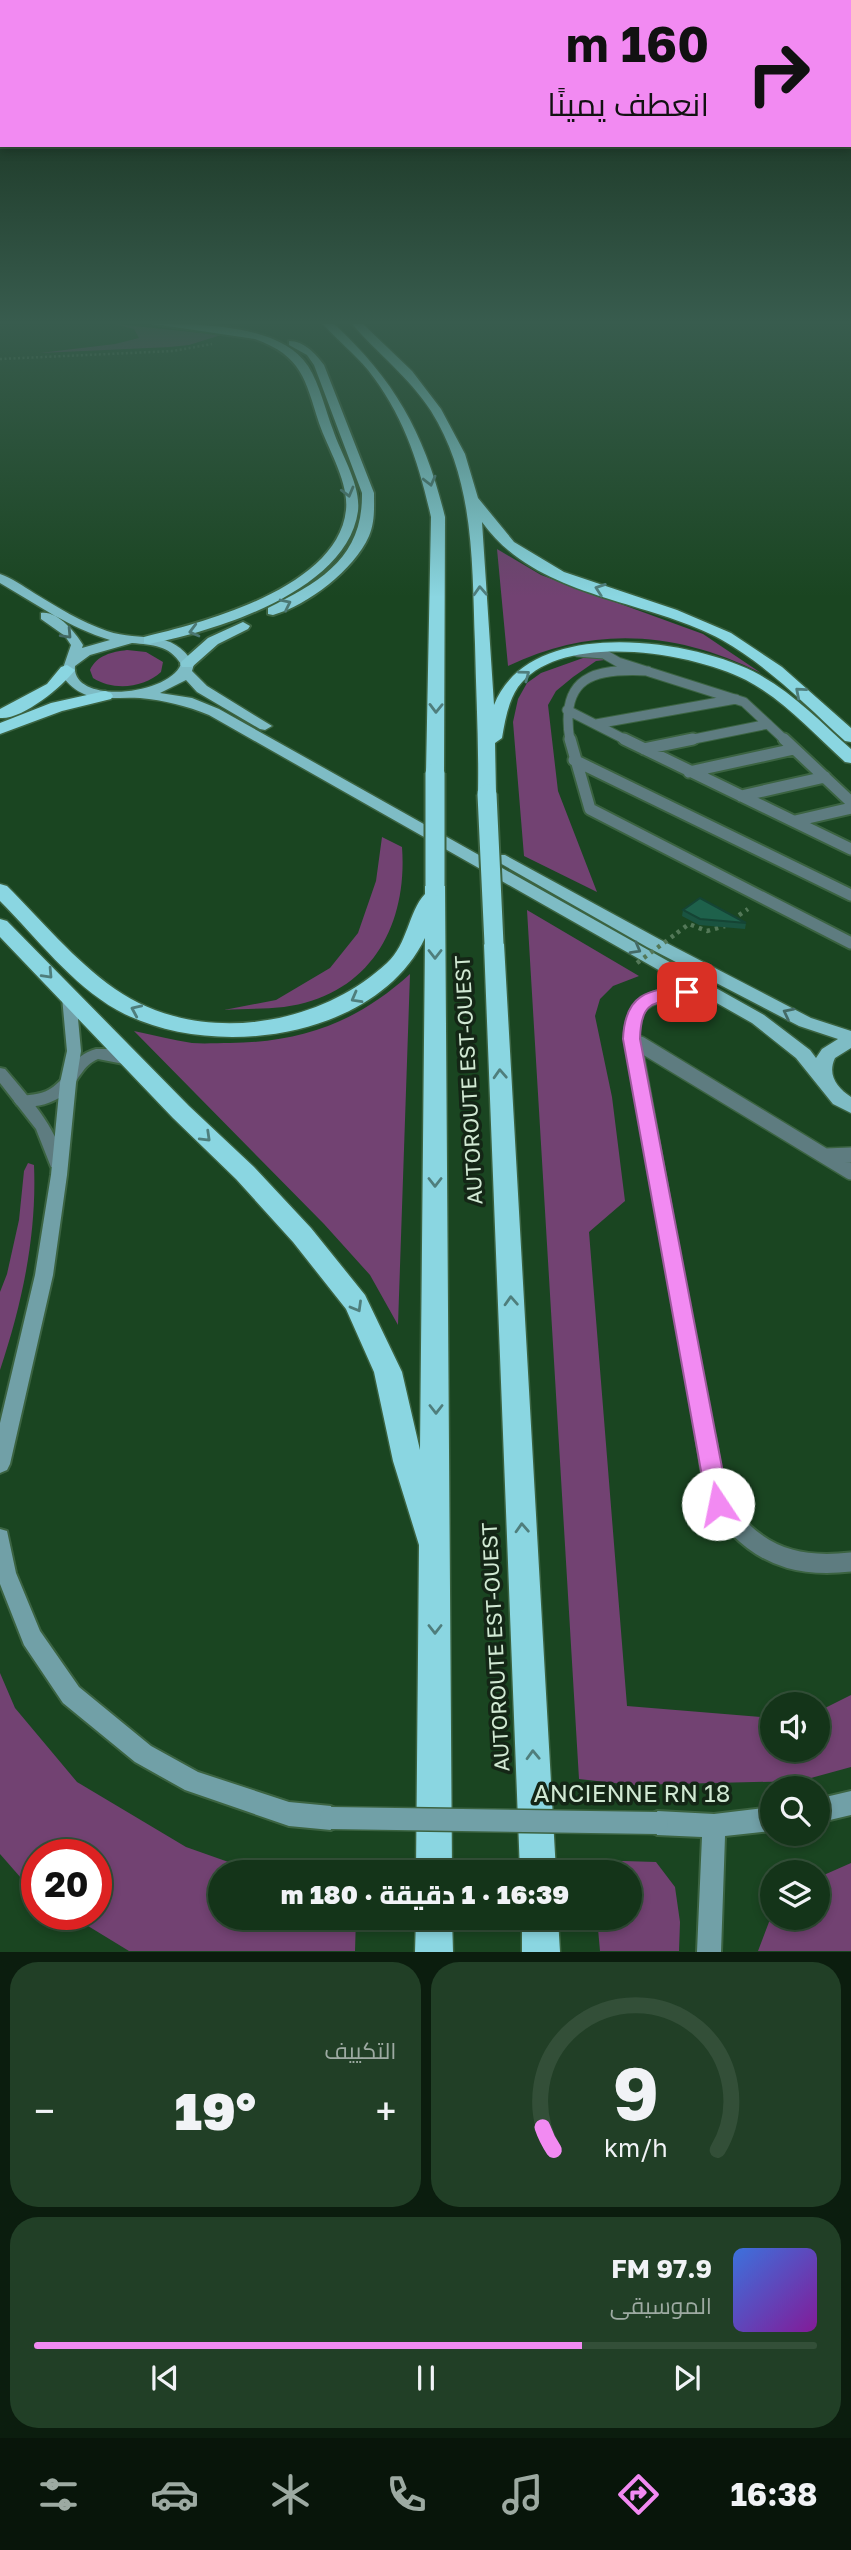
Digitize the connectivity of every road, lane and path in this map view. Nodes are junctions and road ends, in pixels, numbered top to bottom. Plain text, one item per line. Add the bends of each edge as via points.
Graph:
1 (320, 415) edge
2 (338, 415) edge
3 (403, 415) edge
4 (440, 415) edge
5 (470, 496) junction
6 (0, 578) edge
7 (0, 590) edge
8 (131, 640) junction
9 (149, 640) junction
10 (640, 648) junction
11 (576, 652) junction
12 (629, 665) junction
13 (70, 666) junction
14 (186, 668) junction
15 (648, 671) junction
16 (143, 695) junction
17 (105, 696) junction
18 (736, 699) junction
19 (567, 710) junction
20 (0, 716) edge
21 (595, 724) junction
22 (768, 724) junction
23 (0, 729) edge
24 (851, 737) edge
25 (794, 749) junction
26 (644, 750) junction
27 (488, 757) junction
28 (851, 758) edge
29 (575, 760) junction
30 (689, 772) junction
31 (825, 777) junction
32 (741, 796) junction
33 (851, 802) edge
34 (851, 808) edge
35 (795, 821) junction
36 (851, 849) edge
37 (435, 886) junction
38 (0, 890) edge
39 (851, 895) edge
40 (763, 898) junction
41 (0, 925) edge
42 (851, 943) edge
43 (642, 959) junction
44 (718, 995) junction
45 (69, 997) junction
46 (632, 1039) junction
47 (851, 1039) edge
48 (130, 1060) junction
49 (0, 1073) edge
50 (823, 1079) junction
51 (68, 1083) junction
52 (22, 1101) junction
53 (851, 1106) edge
54 (851, 1155) edge
55 (825, 1156) junction
56 (851, 1172) edge
57 (59, 1175) junction
58 (0, 1464) edge
59 (0, 1538) edge
60 (436, 1561) junction
61 (851, 1562) edge
62 (851, 1803) edge
63 (830, 1808) edge
64 (760, 1820) edge
65 (714, 1826) junction
66 (434, 1860) edge
67 (537, 1860) edge
68 (434, 1930) edge
69 (540, 1930) edge
70 (434, 1951) edge
71 (541, 1951) edge
72 (709, 1951) edge

1 -> 9 highway via 352,510 338,545 324,562 273,598 217,624
14 -> 2 highway via 213,641 321,584 356,551 369,522 368,493
3 -> 37 highway, AUTOROUTE EST-OUEST, bridge via 430,478 438,517
4 - 5 highway, AUTOROUTE EST-OUEST
24 -> 5 highway via 751,651 727,636 531,559 501,537
27 -> 5 highway, AUTOROUTE EST-OUEST via 478,542
6 - 8 main road via 106,635
7 -> 13 main road via 70,634 77,645
8 - 9 main road
8 - 13 main road via 96,646
9 - 14 main road via 176,649 184,656
10 - 11 highway
10 - 12 lane via 622,656
10 - 28 highway via 688,653 751,676
11 - 12 lane via 604,654
27 -> 11 highway via 502,703 517,679
12 - 15 lane
13 - 17 main road via 69,679 76,687
13 - 20 highway via 53,687
14 - 16 main road via 170,685
47 -> 14 main road via 805,1022 642,937 218,699 202,689
15 - 18 lane
15 - 19 lane via 614,669 587,677 574,688
16 - 17 main road
16 -> 43 main road via 187,701 214,712
17 - 23 highway via 57,707
18 - 21 lane
18 - 22 lane
19 - 21 lane
19 - 29 lane
21 - 26 lane
22 - 25 lane
22 - 26 lane
25 - 30 lane
25 - 31 lane
26 - 30 lane
67 -> 27 highway, AUTOROUTE EST-OUEST, bridge
29 - 39 lane
29 - 40 lane via 590,809
30 - 32 lane
31 - 32 lane
31 - 33 lane
32 - 35 lane
34 - 35 lane
35 - 36 lane
37 -> 38 highway via 400,963 367,992 290,1023 224,1029 156,1019 100,990
37 -> 60 highway, AUTOROUTE EST-OUEST
40 - 42 lane
40 - 43 path, bridge via 717,931 689,924
41 -> 45 highway
43 - 44 main road
44 - 46 lane via 687,992 652,998 632,1017
44 - 50 main road via 773,1029 803,1054
45 - 48 highway
45 - 51 main road via 74,1051
46 - 55 lane
46 - 61 lane via 718,1504 741,1533 773,1554 823,1567
47 - 50 main road via 826,1054
48 - 51 street via 94,1054
48 -> 60 highway via 302,1235 356,1303 388,1372
49 - 52 street
50 - 53 main road
51 - 52 street via 55,1096
51 - 57 main road
52 - 57 street via 45,1128 55,1149
54 - 55 lane
55 - 56 lane
57 - 58 main road via 44,1275
59 - 65 main road, ANCIENNE RN 18, bridge via 6,1573 32,1638 71,1695 143,1754 193,1782 289,1814 331,1818
60 -> 66 highway, AUTOROUTE EST-OUEST
62 - 63 main road
64 - 65 main road, ANCIENNE RN 18
65 - 72 main road
68 - 70 highway
69 - 71 highway

